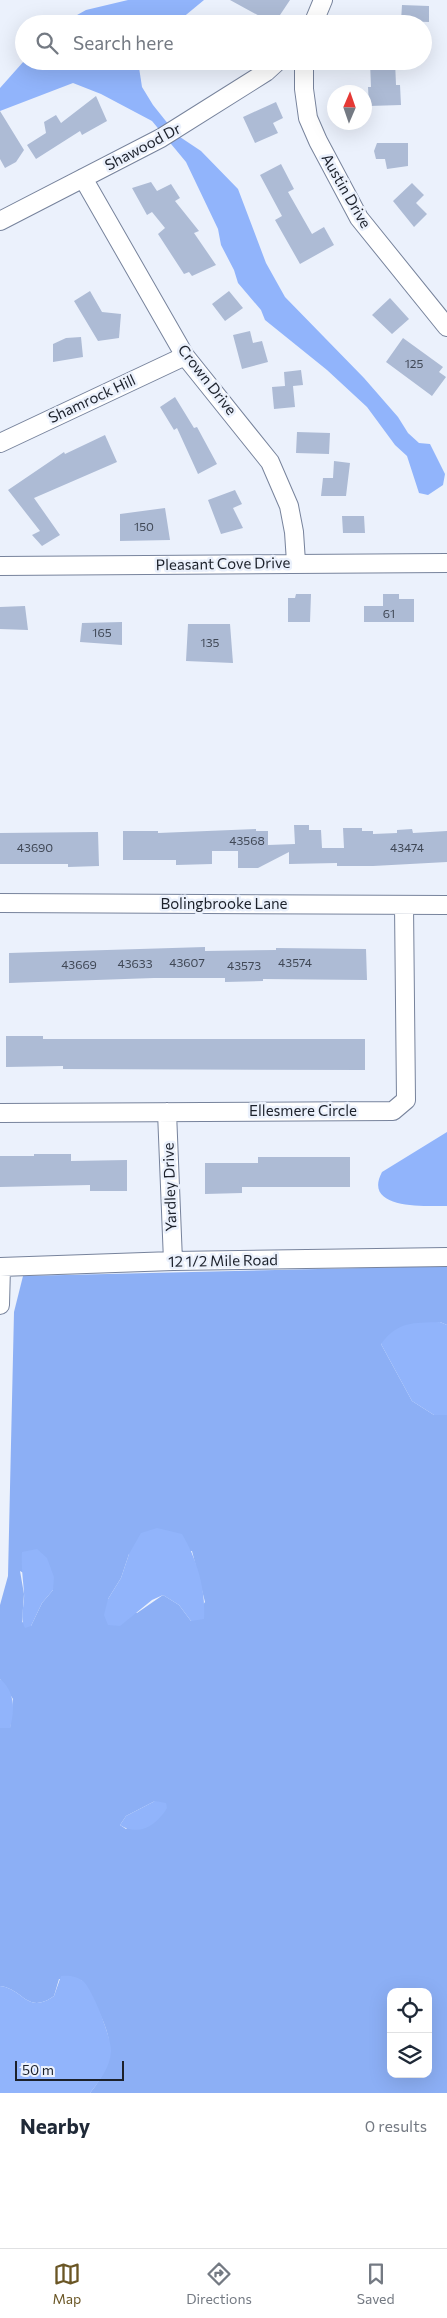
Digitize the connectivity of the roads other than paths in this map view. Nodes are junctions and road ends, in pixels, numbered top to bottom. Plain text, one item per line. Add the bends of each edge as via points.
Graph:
1 (323, 0) edge
2 (317, 15) edge
3 (268, 70) edge
4 (304, 70) edge
5 (83, 178) junction
6 (0, 220) edge
7 (447, 327) edge
8 (185, 356) junction
9 (0, 443) edge
10 (296, 562) junction
11 (447, 563) edge
12 (0, 566) edge
13 (0, 903) edge
14 (404, 905) junction
15 (447, 905) edge
16 (167, 1112) junction
17 (0, 1113) edge
18 (447, 1257) edge
19 (173, 1261) junction
20 (1, 1267) edge
21 (0, 1305) edge

1 - 2 street
3 - 5 street, Shawood Dr via 179,128
4 - 7 street, Austin Drive via 308,118 359,218
5 - 6 street, Shawood Dr
5 - 8 street, Crown Drive
8 - 9 street, Shamrock Hill
8 - 10 street, Crown Drive via 270,462 289,506
10 - 11 street, Pleasant Cove Drive
10 - 12 street, Pleasant Cove Drive
13 - 14 street, Bolingbrooke Lane
14 - 15 street, Bolingbrooke Lane
14 - 16 street, Ellesmere Circle via 406,1100 393,1111
16 - 17 street, Ellesmere Circle
16 - 19 street, Yardley Drive
18 - 19 street, 12 1/2 Mile Road
19 - 20 street, 12 1/2 Mile Road
20 - 21 street

